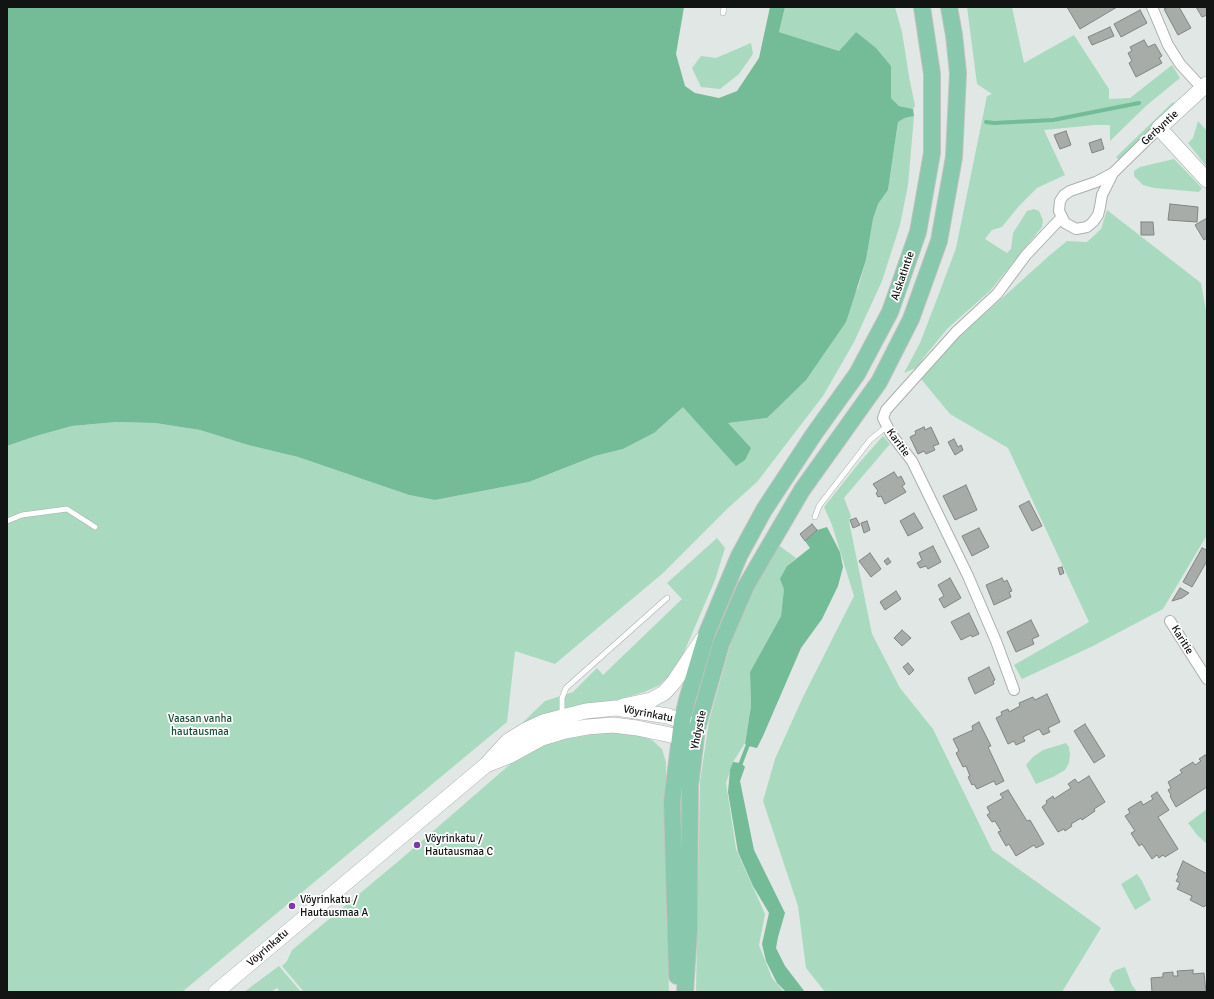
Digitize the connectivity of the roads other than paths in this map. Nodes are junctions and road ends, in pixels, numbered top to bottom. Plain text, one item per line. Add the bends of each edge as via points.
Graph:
1 (724, 7) edge
2 (922, 7) edge
3 (949, 7) edge
4 (1152, 7) edge
5 (723, 13) dead end
6 (1204, 86) edge
7 (1160, 128) junction
8 (1113, 173) junction
9 (1207, 180) edge
10 (1061, 218) junction
11 (886, 427) junction
12 (802, 490) joint
13 (764, 510) joint
14 (815, 517) dead end
15 (7, 521) edge
16 (95, 527) dead end
17 (667, 598) dead end
18 (1170, 621) dead end
19 (707, 633) junction
20 (1207, 679) edge
21 (1014, 690) dead end
22 (616, 708) junction
23 (682, 721) junction
24 (563, 724) junction
25 (697, 728) junction
26 (680, 737) junction
27 (216, 992) edge
28 (678, 992) edge
29 (685, 992) edge

1 - 5 lane
2 - 13 main road, Alskatintie via 932,74 932,153 918,232 890,312 857,374
3 - 12 main road, Alskatintie via 958,73 954,157 939,241 911,319 879,382
4 - 6 street via 1168,46 1180,64
6 - 7 main road, Gerbyntie
7 - 8 street, Gerbyntie
7 - 9 main road
8 - 10 street, Gerbyntie via 1064,195 1059,205
8 - 10 street, Gerbyntie via 1102,195 1098,216 1093,222 1076,229 1068,226
10 - 11 street, Karitie via 1026,255 997,294 956,332 886,410 882,418
11 - 14 lane via 870,440 819,506
11 - 21 street, Karitie via 912,461 968,576
12 - 25 main road, Yhdystie via 746,586 721,644
13 - 19 main road, Yhdystie via 739,556
15 - 16 lane via 22,514 67,509
17 - 24 lane via 566,688 562,698
18 - 20 street, Karitie
19 - 22 main road via 678,677 664,693 651,700
19 - 23 main road, Yhdystie
22 - 23 main road, Vöyrinkatu via 668,716
22 - 24 main road, Vöyrinkatu via 586,711
23 - 25 main road, Vöyrinkatu
23 - 26 main road, Yhdystie
24 - 26 main road, Vöyrinkatu via 587,727 613,725
24 - 27 main road, Vöyrinkatu via 511,755 486,765
25 - 26 main road, Vöyrinkatu via 689,737
25 - 29 main road, Yhdystie via 690,786 689,930
26 - 28 main road, Yhdystie via 672,802

